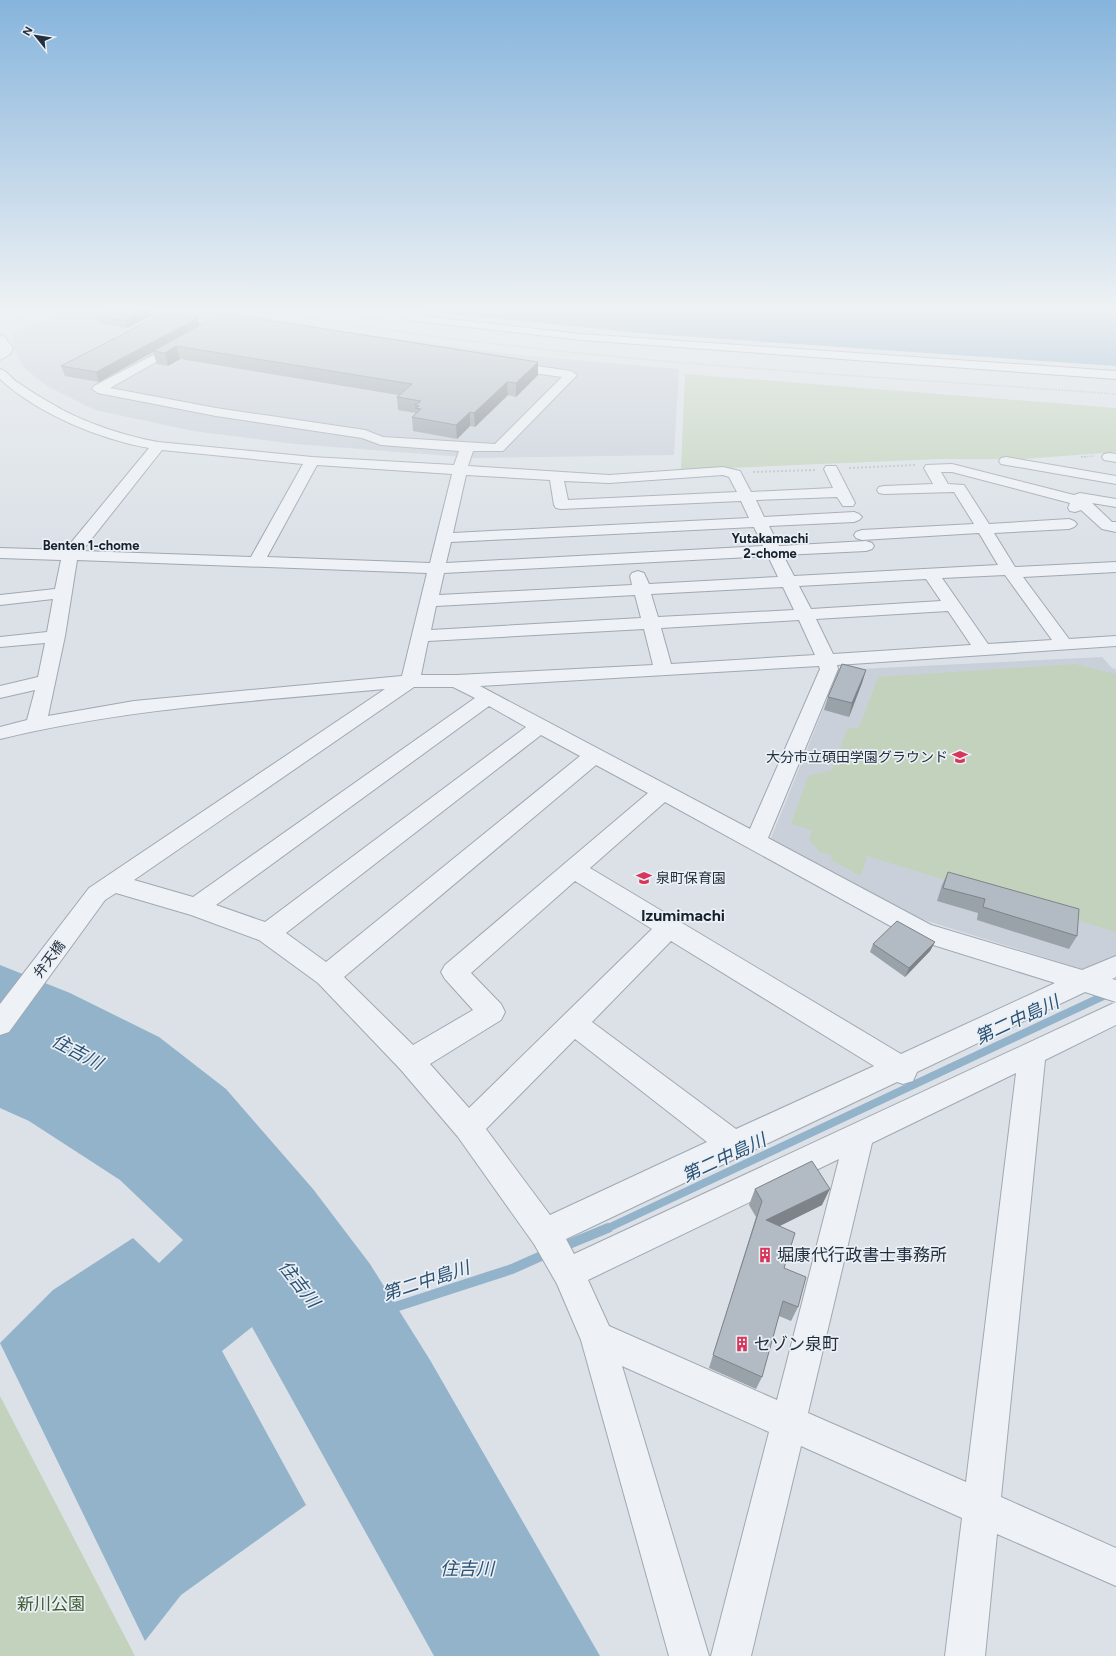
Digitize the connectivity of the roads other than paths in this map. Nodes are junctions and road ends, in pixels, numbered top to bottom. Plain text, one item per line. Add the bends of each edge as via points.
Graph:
1 (17, 387) edge
2 (101, 387) edge
3 (559, 387) edge
4 (158, 446) junction
5 (467, 447) junction
6 (312, 461) junction
7 (1006, 461) dead end
8 (460, 469) junction
9 (831, 469) dead end
10 (556, 475) junction
11 (610, 479) junction
12 (1116, 480) edge
13 (943, 488) junction
14 (884, 490) dead end
15 (842, 492) junction
16 (746, 496) junction
17 (1078, 501) junction
18 (617, 502) junction
19 (1116, 503) edge
20 (854, 517) junction
21 (760, 522) junction
22 (1116, 528) edge
23 (984, 529) junction
24 (625, 530) junction
25 (444, 538) junction
26 (773, 551) junction
27 (0, 553) edge
28 (70, 555) junction
29 (871, 556) junction
30 (633, 558) junction
31 (256, 562) junction
32 (1110, 567) edge
33 (437, 568) junction
34 (1010, 571) junction
35 (930, 573) junction
36 (788, 581) junction
37 (1116, 583) edge
38 (641, 589) junction
39 (64, 593) junction
40 (0, 600) edge
41 (429, 601) junction
42 (952, 606) junction
43 (805, 614) junction
44 (651, 623) junction
45 (56, 636) junction
46 (421, 636) junction
47 (1116, 641) edge
48 (0, 642) edge
49 (1064, 644) junction
50 (983, 649) junction
51 (827, 660) junction
52 (664, 670) junction
53 (47, 681) junction
54 (410, 681) junction
55 (457, 681) junction
56 (0, 692) edge
57 (488, 698) junction
58 (36, 724) junction
59 (540, 726) junction
60 (0, 733) edge
61 (594, 755) junction
62 (663, 792) junction
63 (755, 842) junction
64 (573, 870) junction
65 (105, 889) junction
66 (196, 907) junction
67 (669, 928) junction
68 (268, 933) junction
69 (1116, 966) edge
70 (328, 976) junction
71 (1099, 986) edge
72 (1116, 1013) edge
73 (574, 1023) junction
74 (0, 1024) edge
75 (1032, 1054) junction
76 (411, 1061) junction
77 (901, 1070) junction
78 (468, 1128) junction
79 (859, 1136) junction
80 (732, 1144) junction
81 (545, 1233) junction
82 (568, 1273) junction
83 (597, 1338) junction
84 (788, 1422) junction
85 (983, 1508) junction
86 (1116, 1566) edge
87 (689, 1656) edge
88 (731, 1656) edge
89 (966, 1656) edge

1 - 4 street via 51,409 101,431
2 - 5 street via 98,389 216,412 365,434 380,441
3 - 5 street via 498,448
4 - 6 street
4 - 28 street
5 - 8 street
6 - 8 street
6 - 31 street
7 - 12 street
8 - 10 street
8 - 25 street
9 - 15 street
10 - 11 street
10 - 18 street via 561,505
11 - 16 street via 723,471 735,474
11 - 18 street
13 - 14 street
13 - 17 street via 931,468 952,468
13 - 23 street via 959,488
15 - 16 street
15 - 20 street
16 - 18 street
16 - 21 street
17 - 19 street via 1080,497
17 - 22 street via 1107,526
17 - 23 street via 1066,530
18 - 24 street
20 - 21 street
20 - 29 street
21 - 24 street
21 - 26 street
23 - 29 street
23 - 34 street
24 - 25 street
24 - 30 street
25 - 33 street
26 - 29 street
26 - 30 street
26 - 36 street
27 - 28 street
28 - 31 street
28 - 39 street
29 - 35 street
29 - 36 street
30 - 33 street
30 - 38 street
31 - 33 street
32 - 34 street
32 - 37 street
33 - 41 street
34 - 35 street
34 - 49 street
35 - 42 street
36 - 38 street
36 - 43 street
38 - 41 street
38 - 44 street
39 - 40 street
39 - 45 street
41 - 46 street
42 - 43 street
42 - 50 street
43 - 44 street
43 - 51 street
44 - 46 street
44 - 52 street
45 - 48 street
45 - 53 street
46 - 54 street
47 - 49 street
49 - 50 street
50 - 51 street
51 - 52 street
51 - 63 street via 829,669
52 - 55 street
53 - 56 street
53 - 58 street
54 - 55 street
54 - 58 street via 134,707
54 - 65 street, 弁天橋
55 - 57 street
57 - 59 street
57 - 66 street
58 - 60 street
59 - 61 street
59 - 68 street
61 - 62 street
61 - 70 street
62 - 63 street
62 - 64 street
63 - 71 street via 923,932
64 - 67 street
64 - 76 street via 454,972 492,1012
65 - 66 street
65 - 74 street, 弁天橋
66 - 68 street
67 - 73 street
67 - 77 street
68 - 70 street
69 - 71 street
70 - 76 street
71 - 77 street
72 - 75 street
73 - 78 street
73 - 80 street
75 - 79 street
75 - 85 street
76 - 78 street
77 - 80 street
78 - 81 street
79 - 82 street
79 - 84 street
80 - 81 street
81 - 82 street
82 - 83 street
83 - 84 street
83 - 87 street
84 - 85 street
84 - 88 street
85 - 86 street
85 - 89 street

